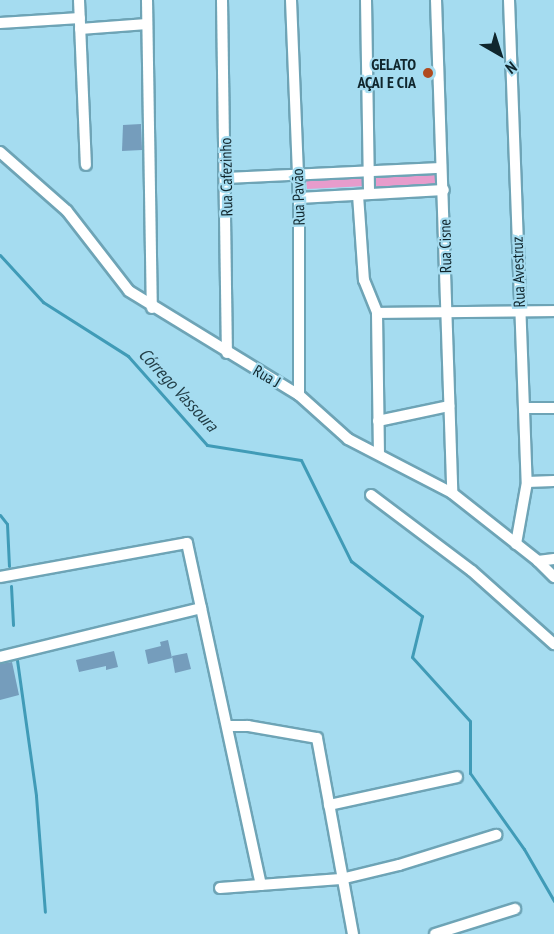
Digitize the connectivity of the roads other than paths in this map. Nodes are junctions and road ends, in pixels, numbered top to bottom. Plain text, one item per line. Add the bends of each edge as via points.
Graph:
1 (79, 0) edge
2 (147, 0) edge
3 (222, 0) edge
4 (291, 0) edge
5 (366, 0) edge
6 (436, 0) edge
7 (508, 0) edge
8 (0, 22) edge
9 (80, 23) junction
10 (147, 24) junction
11 (0, 152) edge
12 (86, 165) dead end
13 (441, 168) junction
14 (368, 172) junction
15 (298, 174) junction
16 (226, 178) junction
17 (444, 190) junction
18 (363, 194) junction
19 (299, 198) junction
20 (152, 308) junction
21 (520, 311) junction
22 (554, 311) edge
23 (447, 312) junction
24 (377, 313) junction
25 (227, 353) junction
26 (299, 395) junction
27 (448, 406) junction
28 (524, 408) junction
29 (554, 408) edge
30 (378, 420) junction
31 (379, 454) junction
32 (554, 481) edge
33 (526, 482) junction
34 (452, 493) junction
35 (371, 495) dead end
36 (516, 544) junction
37 (554, 559) edge
38 (538, 561) junction
39 (0, 577) edge
40 (554, 577) edge
41 (201, 608) junction
42 (554, 644) edge
43 (0, 657) edge
44 (228, 726) junction
45 (457, 777) dead end
46 (329, 805) junction
47 (496, 835) dead end
48 (341, 879) junction
49 (261, 885) junction
50 (220, 888) dead end
51 (515, 909) dead end
52 (353, 934) edge
53 (435, 934) edge

1 - 9 street
2 - 10 street
3 - 16 street, Rua Cafezinho
4 - 15 street, Rua Pavão
5 - 14 street
6 - 13 street, Rua Cisne
7 - 21 street, Rua Avestruz
8 - 9 street
9 - 10 street
9 - 12 street
10 - 20 street
11 - 20 street, Rua J via 66,211 129,291
13 - 14 street
13 - 17 street, Rua Cisne
14 - 15 street
14 - 18 street
15 - 16 street
15 - 19 street, Rua Pavão
16 - 25 street, Rua Cafezinho
17 - 18 street
17 - 23 street, Rua Cisne
18 - 19 street
18 - 24 street via 364,280
19 - 26 street, Rua Pavão
20 - 25 street, Rua J
21 - 22 street
21 - 23 street
21 - 28 street, Rua Avestruz
23 - 24 street
23 - 27 street, Rua Cisne
24 - 30 street
25 - 26 street, Rua J
26 - 31 street, Rua J via 348,439
27 - 30 street
27 - 34 street, Rua Cisne
28 - 29 street
28 - 33 street, Rua Avestruz
30 - 31 street
31 - 34 street, Rua J
32 - 33 street
33 - 36 street, Rua Avestruz
34 - 36 street, Rua J
35 - 42 street via 472,571
36 - 38 street, Rua J
37 - 38 street
38 - 40 street, Rua J
39 - 41 street via 187,543
41 - 43 street
41 - 44 street
44 - 46 street via 317,738
44 - 49 street
45 - 46 street
46 - 48 street
47 - 48 street
48 - 49 street
48 - 52 street
49 - 50 street
51 - 53 street

